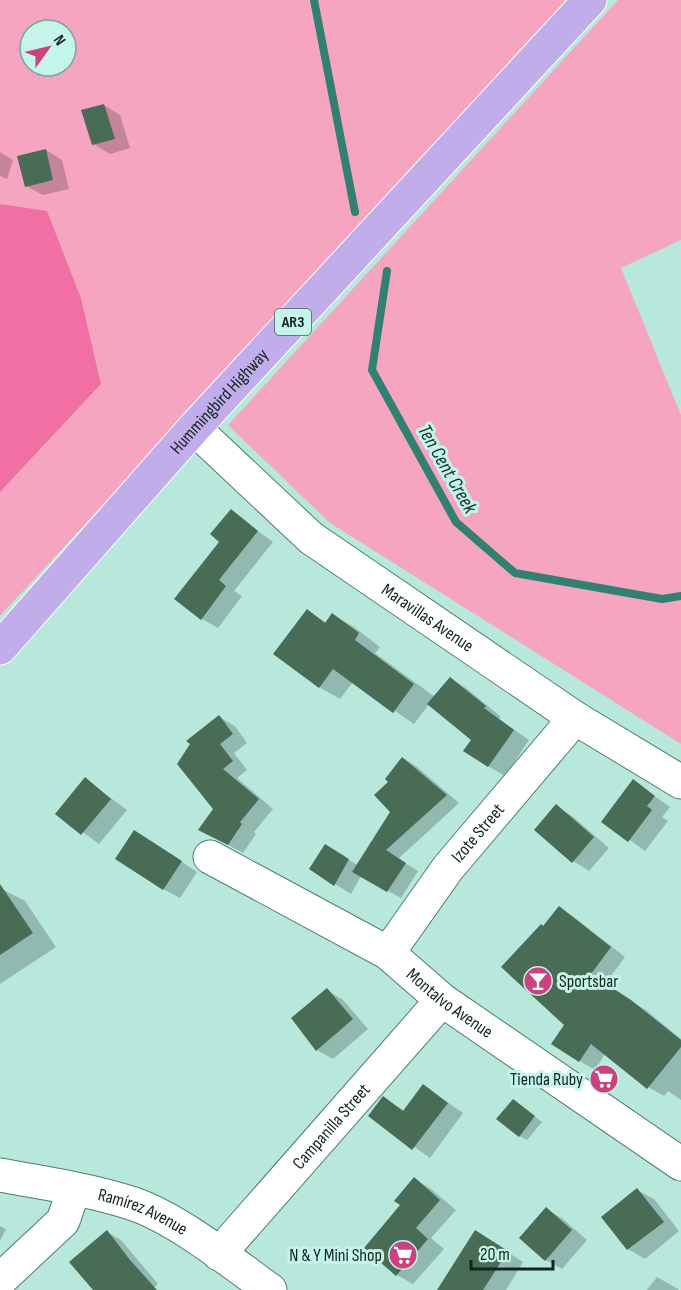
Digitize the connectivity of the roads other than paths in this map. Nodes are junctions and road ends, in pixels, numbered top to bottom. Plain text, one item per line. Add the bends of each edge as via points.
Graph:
1 (590, 0) edge
2 (194, 428) junction
3 (0, 646) edge
4 (575, 718) junction
5 (681, 782) edge
6 (210, 857) dead end
7 (388, 953) junction
8 (442, 1000) junction
9 (681, 1164) edge
10 (0, 1175) edge
11 (74, 1188) junction
12 (219, 1254) junction
13 (0, 1280) edge
14 (270, 1290) edge

1 - 2 main road, Hummingbird Highway / AR3
2 - 3 main road, Hummingbird Highway / AR3
2 - 4 street, Maravillas Avenue via 311,538
4 - 5 street, Maravillas Avenue
4 - 7 street, Izote Street via 448,868
6 - 7 street, Montalvo Avenue
7 - 8 street, Montalvo Avenue
8 - 9 street, Montalvo Avenue
8 - 12 street, Campanilla Street
10 - 11 street, Ramírez Avenue
11 - 12 street, Ramírez Avenue via 136,1205
11 - 13 street via 63,1221
12 - 14 street, Ramírez Avenue

